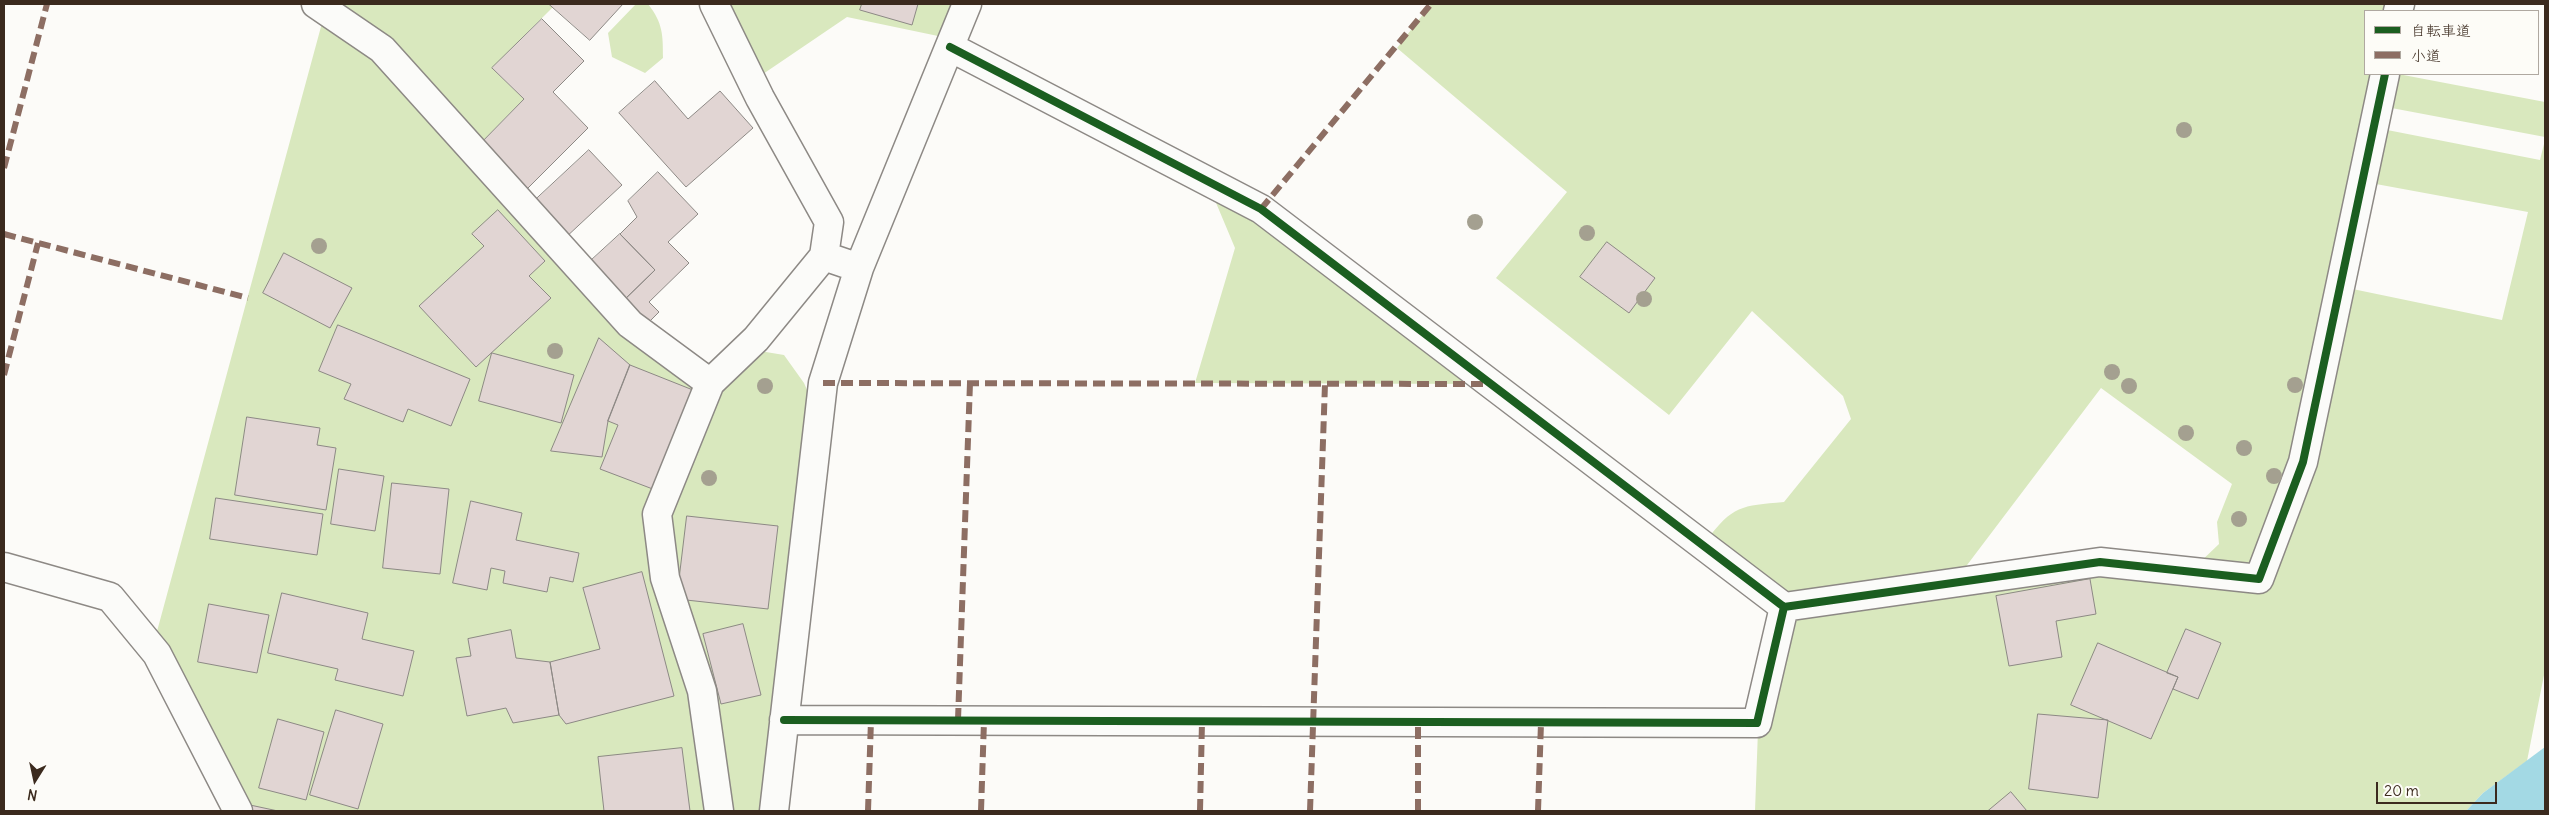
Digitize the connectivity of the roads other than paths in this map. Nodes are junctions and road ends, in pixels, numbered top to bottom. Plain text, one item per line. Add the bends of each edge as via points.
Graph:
1 (316, 4) edge
2 (714, 4) edge
3 (967, 4) edge
4 (950, 47) junction
5 (2385, 75) edge
6 (824, 256) junction
7 (859, 268) junction
8 (710, 384) junction
9 (4, 568) edge
10 (1784, 607) junction
11 (784, 720) junction
12 (238, 811) edge
13 (719, 811) edge
14 (774, 811) edge

1 - 8 street via 382,49 630,324
2 - 6 street via 760,98 829,222
3 - 4 street
4 - 7 street
4 - 10 street via 1260,209
5 - 10 street via 2303,462 2259,578 2100,562
6 - 7 street
6 - 8 street via 756,340
7 - 11 street via 823,383
8 - 13 street via 657,514 665,578 702,691
9 - 12 street via 110,597 157,654
10 - 11 street via 1757,723
11 - 14 street

